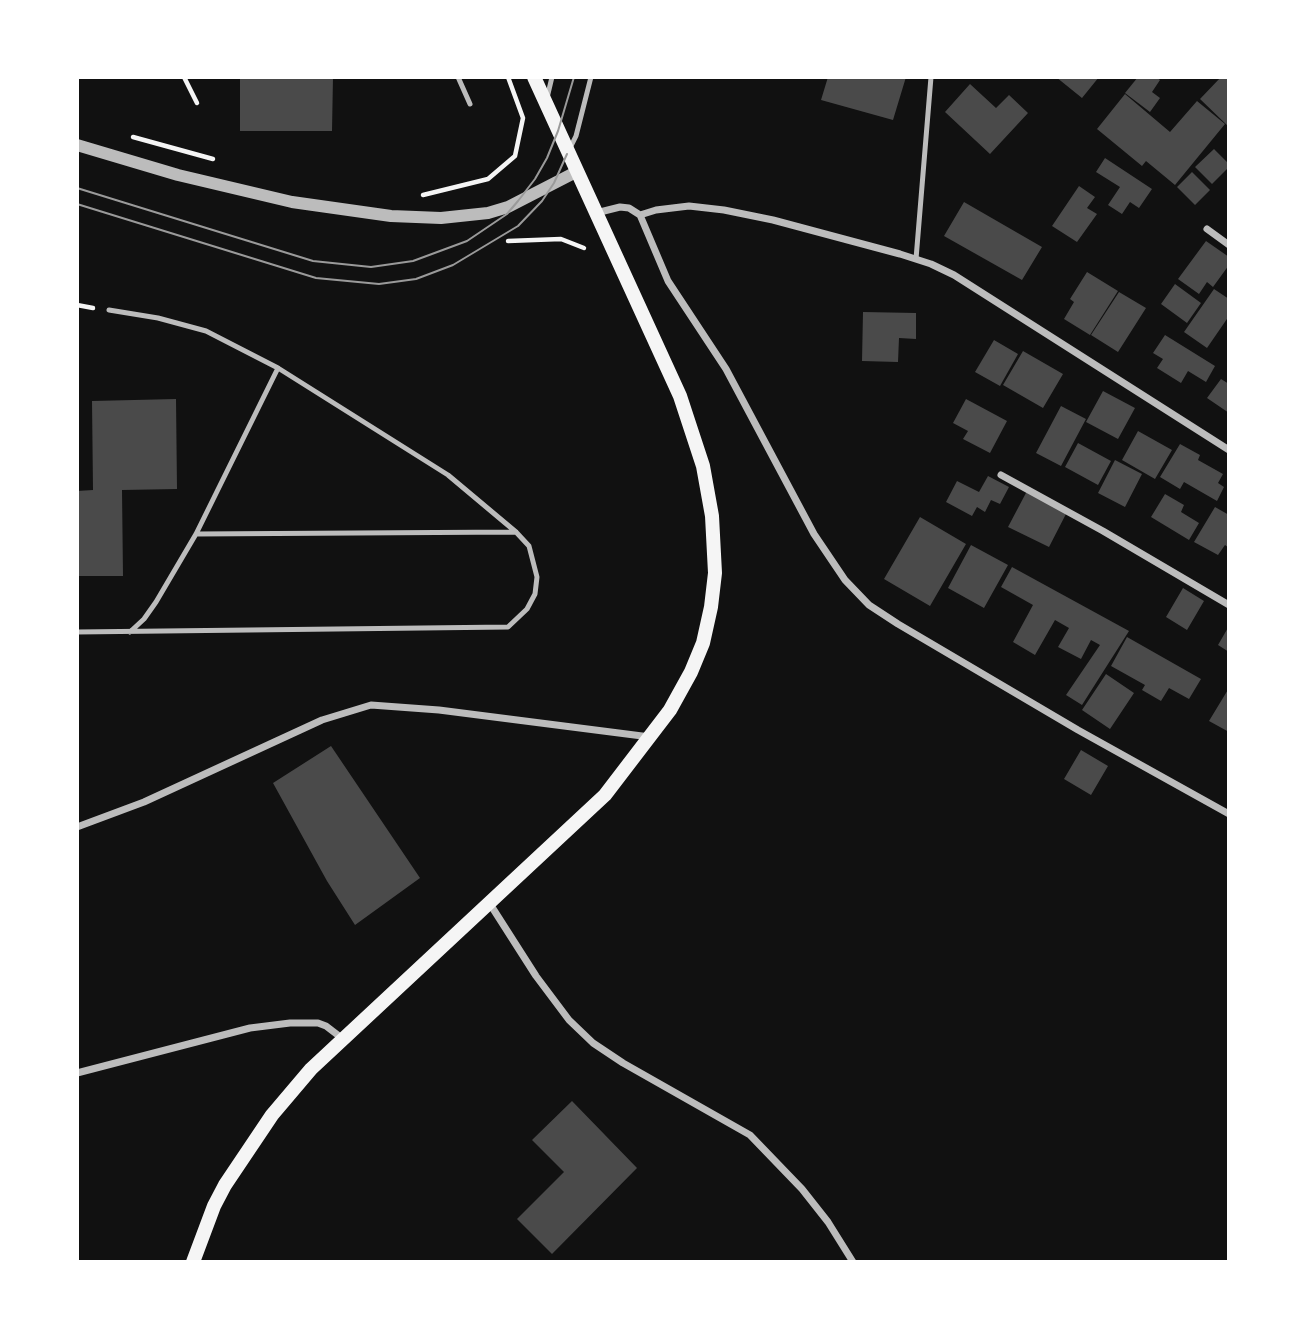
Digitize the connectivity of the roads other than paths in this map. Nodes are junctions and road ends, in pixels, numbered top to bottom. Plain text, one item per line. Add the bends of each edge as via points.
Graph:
1 (458, 77) edge
2 (534, 77) edge
3 (552, 77) edge
4 (591, 77) edge
5 (931, 77) edge
6 (546, 103) junction
7 (470, 104) dead end
8 (77, 145) edge
9 (567, 154) junction
10 (576, 172) junction
11 (595, 213) junction
12 (640, 215) junction
13 (1207, 229) dead end
14 (1229, 245) edge
15 (916, 259) junction
16 (109, 310) dead end
17 (278, 368) junction
18 (1229, 450) edge
19 (1001, 475) dead end
20 (516, 532) junction
21 (196, 534) junction
22 (1229, 605) edge
23 (77, 632) edge
24 (130, 632) junction
25 (650, 737) junction
26 (1229, 814) edge
27 (77, 827) edge
28 (490, 904) junction
29 (343, 1039) junction
30 (77, 1073) edge
31 (194, 1262) edge
32 (853, 1262) edge

1 - 7 lane
2 - 6 main road
3 - 6 lane
4 - 9 lane
5 - 15 lane
6 - 9 main road
8 - 10 street via 292,202 391,216 441,218 488,213
9 - 10 main road
10 - 11 main road
11 - 12 street via 620,206
11 - 25 main road via 680,396 703,466 712,516 715,573 703,643 683,688
12 - 15 street via 689,206 724,210
12 - 26 street via 668,281 726,369 814,534 845,580 869,605
13 - 14 street
15 - 18 street via 954,275
16 - 17 lane via 206,331
17 - 20 lane via 448,475
17 - 21 lane
19 - 22 street
20 - 21 lane
20 - 24 lane via 529,546 537,577 527,609 508,627
21 - 24 lane via 156,602
23 - 24 lane
25 - 27 street via 371,705 322,720 144,802
25 - 28 main road via 606,795
28 - 29 main road
28 - 32 street via 569,1020 623,1063 750,1135 802,1189
29 - 30 street via 318,1023 250,1028
29 - 31 main road via 290,1093 235,1167 214,1206

